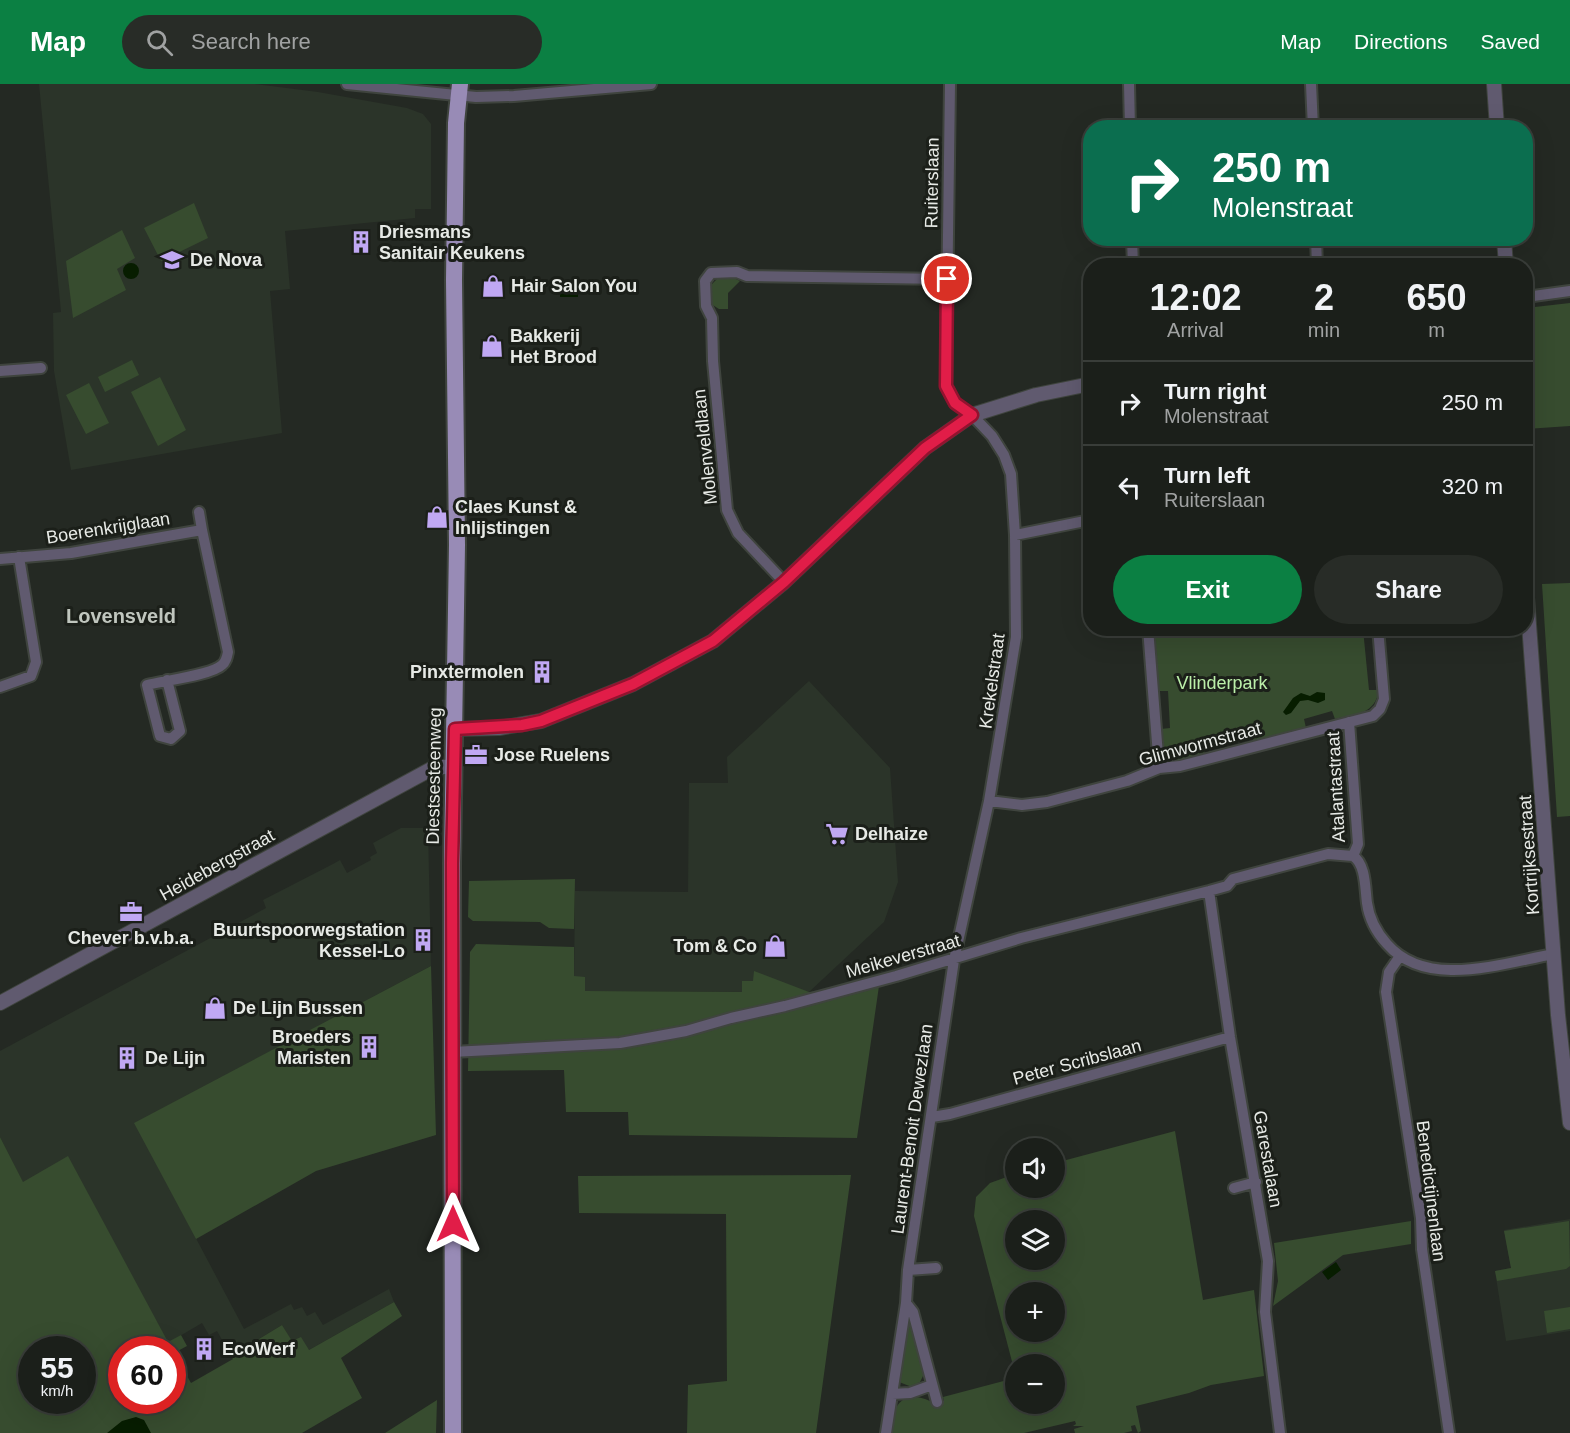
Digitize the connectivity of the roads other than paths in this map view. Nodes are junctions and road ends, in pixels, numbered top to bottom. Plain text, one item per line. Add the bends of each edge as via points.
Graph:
1 (347, 84) edge
2 (651, 84) edge
3 (950, 84) edge
4 (1129, 84) edge
5 (1311, 84) edge
6 (1494, 84) edge
7 (459, 90) edge
8 (1130, 120) edge
9 (1313, 120) edge
10 (1496, 120) edge
11 (947, 279) junction
12 (1570, 291) edge
13 (1533, 296) edge
14 (41, 368) dead end
15 (0, 371) edge
16 (1083, 385) edge
17 (972, 415) junction
18 (199, 512) dead end
19 (1083, 521) edge
20 (202, 530) junction
21 (1015, 535) junction
22 (19, 557) junction
23 (0, 560) edge
24 (784, 582) junction
25 (1149, 636) edge
26 (1379, 636) edge
27 (1530, 636) edge
28 (167, 680) junction
29 (0, 687) edge
30 (1349, 722) junction
31 (455, 729) junction
32 (454, 766) junction
33 (1159, 768) junction
34 (990, 801) junction
35 (1353, 856) junction
36 (1209, 891) junction
37 (1554, 954) junction
38 (1400, 956) junction
39 (954, 960) junction
40 (0, 1003) edge
41 (1230, 1037) junction
42 (452, 1052) junction
43 (932, 1117) junction
44 (1570, 1123) edge
45 (1256, 1182) junction
46 (1234, 1188) dead end
47 (936, 1268) dead end
48 (908, 1270) junction
49 (906, 1303) junction
50 (932, 1385) junction
51 (892, 1394) junction
52 (937, 1402) dead end
53 (453, 1433) edge
54 (886, 1433) edge
55 (1280, 1433) edge
56 (1449, 1433) edge

1 - 7 street
2 - 7 street via 514,96
3 - 11 street, Ruiterslaan
4 - 8 street
5 - 9 street
6 - 10 street
7 - 31 main road, Diestsesteenweg via 454,280
11 - 17 street, Ruiterslaan via 946,386 955,403
11 - 24 street, Molenveldlaan via 747,276 737,272 711,273 705,281 706,306 712,318 728,510 738,533
12 - 13 street
14 - 15 street
16 - 17 street
17 - 21 street, Krekelstraat via 992,436 1011,474
17 - 24 street via 925,448
18 - 20 street
19 - 21 street
20 - 22 street, Boerenkrijglaan via 71,553
20 - 28 street via 228,652 224,664 215,670
21 - 34 street, Krekelstraat via 1016,637
22 - 23 street, Boerenkrijglaan
22 - 29 street via 36,662 31,676
24 - 31 street via 713,641 647,678 541,721
25 - 33 street
26 - 30 street, Atalantastraat via 1384,699 1373,716
27 - 37 street, Kortrijksestraat
28 - 28 street via 147,685 160,736 171,739 180,731
30 - 33 street, Glimwormstraat
30 - 35 street, Atalantastraat via 1358,844
31 - 32 main road, Diestsesteenweg
32 - 40 street, Heidebergstraat via 433,768
32 - 42 main road, Diestsesteenweg
33 - 34 street, Glimwormstraat via 1127,781 1047,802 1022,805
34 - 39 street, Krekelstraat
35 - 36 street, Meikeverstraat via 1328,854 1233,879 1227,886
35 - 38 street via 1361,863 1374,924 1383,940
36 - 39 street, Meikeverstraat via 1021,938
36 - 41 street, Garestalaan
37 - 38 street via 1444,971
37 - 44 street, Kortrijksestraat
38 - 56 street, Benedictijnenlaan via 1385,985
39 - 42 street, Meikeverstraat via 686,1032 620,1043
39 - 43 street, Laurent-Benoit Dewezlaan
41 - 43 street, Peter Scribslaan
41 - 45 street, Garestalaan
42 - 53 main road, Diestsesteenweg
43 - 48 street, Laurent-Benoit Dewezlaan
45 - 46 street
45 - 55 street, Garestalaan via 1268,1261 1265,1312
47 - 48 street
48 - 49 street, Laurent-Benoit Dewezlaan
49 - 50 street, Laurent-Benoit Dewezlaan via 913,1312
49 - 51 street, Laurent-Benoit Dewezlaan
50 - 51 street
50 - 52 street, Laurent-Benoit Dewezlaan
51 - 54 street, Laurent-Benoit Dewezlaan

